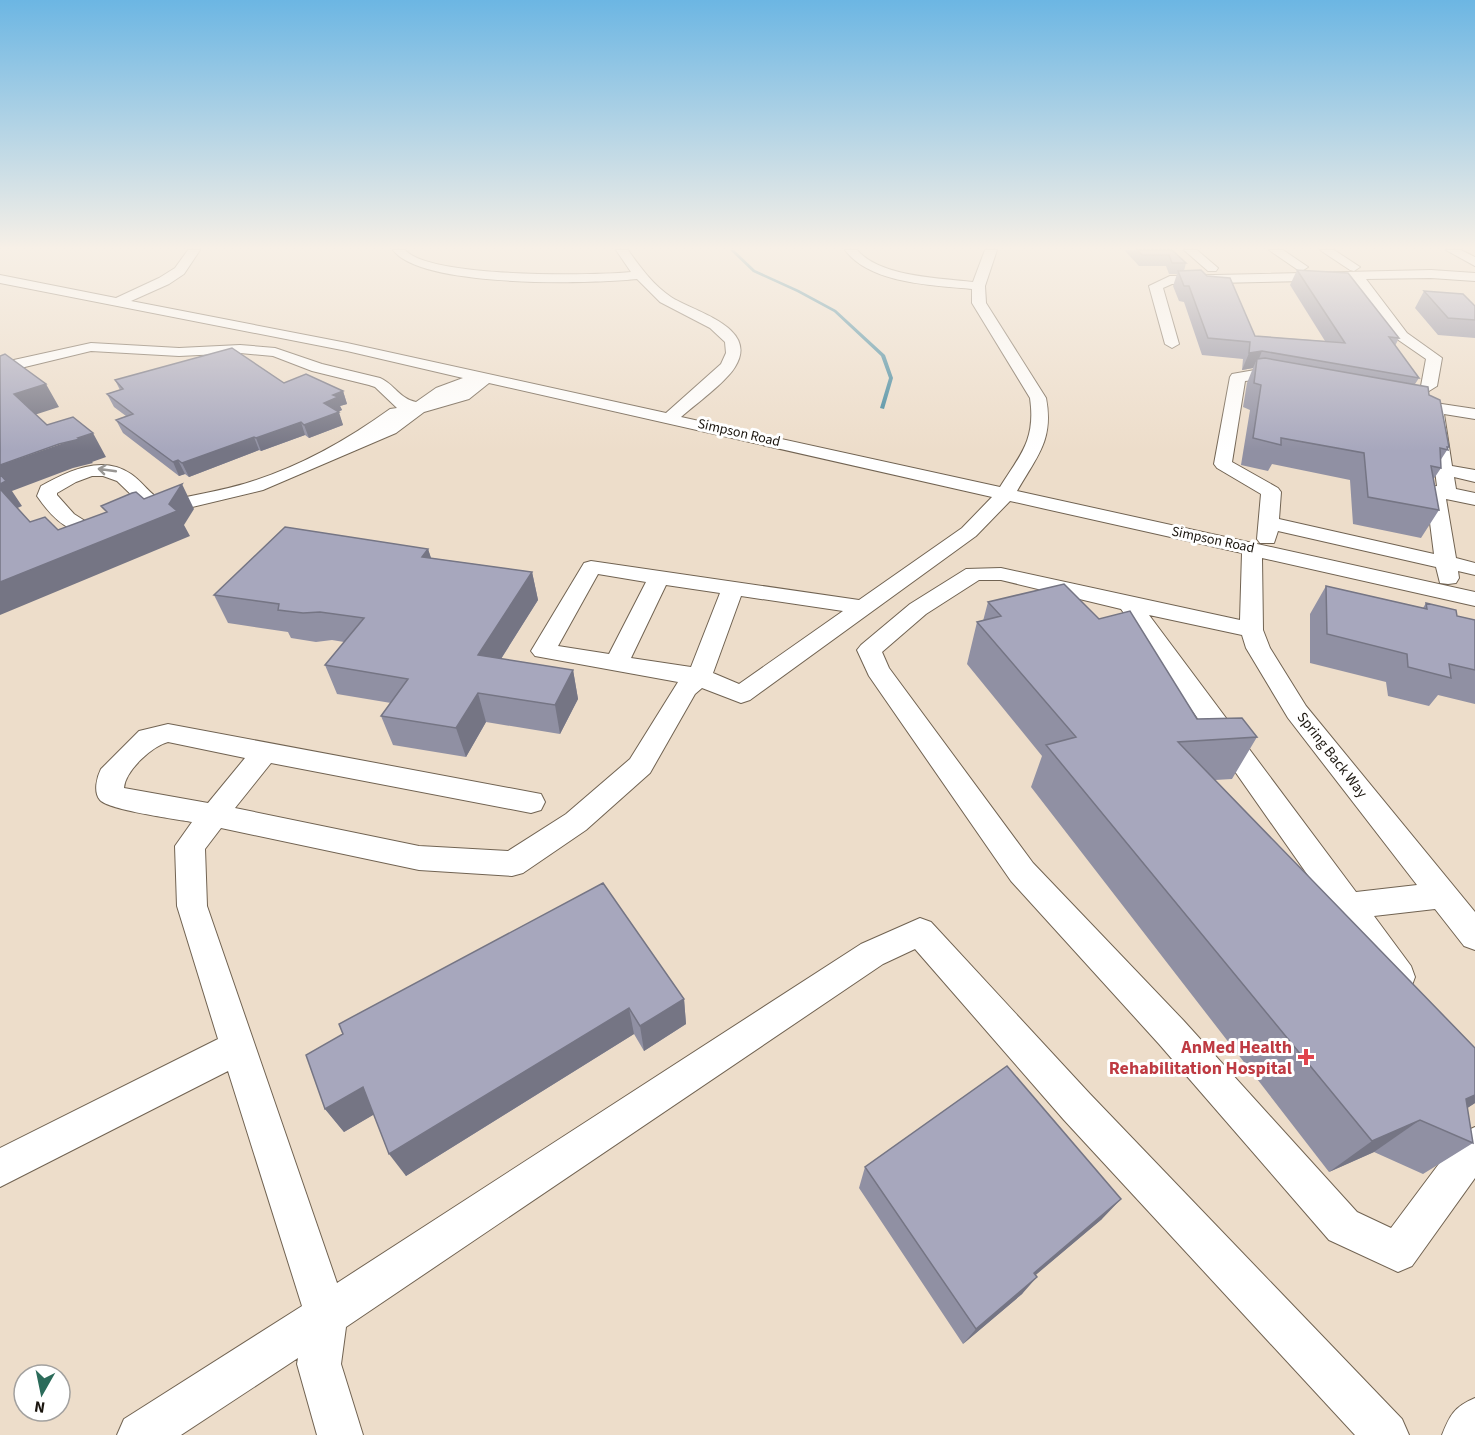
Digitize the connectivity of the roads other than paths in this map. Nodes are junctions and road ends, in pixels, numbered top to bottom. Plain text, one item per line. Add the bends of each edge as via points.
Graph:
1 (193, 317) edge
2 (698, 317) edge
3 (987, 317) edge
4 (1165, 317) edge
5 (1388, 317) edge
6 (1172, 344) dead end
7 (0, 368) edge
8 (485, 378) junction
9 (1306, 384) edge
10 (1429, 386) edge
11 (419, 408) junction
12 (1475, 414) edge
13 (670, 418) junction
14 (1444, 470) junction
15 (1475, 476) edge
16 (1447, 493) junction
17 (1005, 495) junction
18 (1475, 499) edge
19 (152, 505) junction
20 (1269, 523) junction
21 (1258, 550) junction
22 (1446, 562) junction
23 (1475, 569) edge
24 (659, 577) junction
25 (733, 588) junction
26 (1450, 594) junction
27 (1475, 599) edge
28 (1129, 604) junction
29 (863, 607) junction
30 (1252, 630) junction
31 (616, 663) junction
32 (699, 676) junction
33 (265, 752) junction
34 (531, 802) dead end
35 (214, 815) junction
36 (1444, 896) junction
37 (1349, 906) junction
38 (1475, 936) edge
39 (1415, 1001) edge
40 (238, 1047) junction
41 (1475, 1146) edge
42 (0, 1168) edge
43 (326, 1315) junction
44 (1475, 1421) edge
45 (140, 1435) edge
46 (340, 1435) edge
47 (1386, 1435) edge
48 (1465, 1435) edge

1 - 8 street, Simpson Road
2 - 13 street via 730,336 734,358
3 - 17 street via 1030,382 1041,416 1038,440
4 - 6 street
5 - 10 street via 1402,336 1434,358
7 - 11 street via 91,348 263,350 374,381 401,404
8 - 11 street via 458,382
8 - 13 street, Simpson Road
9 - 20 street, Spring Back Way via 1254,375 1238,377 1223,464 1271,492
11 - 19 street via 396,413 356,442 256,486 163,508
12 - 14 street via 1429,406
13 - 17 street, Simpson Road
14 - 15 street
14 - 16 street
16 - 18 street
16 - 22 street via 1435,490
17 - 21 street, Simpson Road
17 - 29 street via 969,532
19 -> 19 street via 118,472 107,469 61,482 48,490 47,496 70,521 91,529
20 - 21 street, Spring Back Way
20 - 22 street
21 - 26 street, Simpson Road
21 - 30 street, Spring Back Way
22 - 23 street
22 - 26 street
24 - 25 street
24 - 31 street
24 - 31 street via 591,567 543,651
25 - 29 street
25 - 32 street
26 - 27 street, Simpson Road
28 - 30 street
28 - 37 street
28 - 41 street via 1001,574 974,574 918,609 869,650 878,669 1022,872 1343,1226 1398,1252
29 - 32 street via 741,694
30 - 36 street, Spring Back Way via 1258,648 1298,711
31 - 32 street
32 - 35 street via 686,688 640,766 576,822 512,864 419,858
33 - 34 street
33 - 35 street
33 - 35 street via 168,733 141,744 111,776 110,793 117,797
35 - 40 street via 190,846 192,906
36 - 37 street
36 - 38 street, Spring Back Way
37 - 39 street
40 - 42 street
40 - 43 street
43 - 45 street
43 - 46 street via 319,1364
43 - 47 street via 872,954 920,932 1077,1107
44 - 48 street

